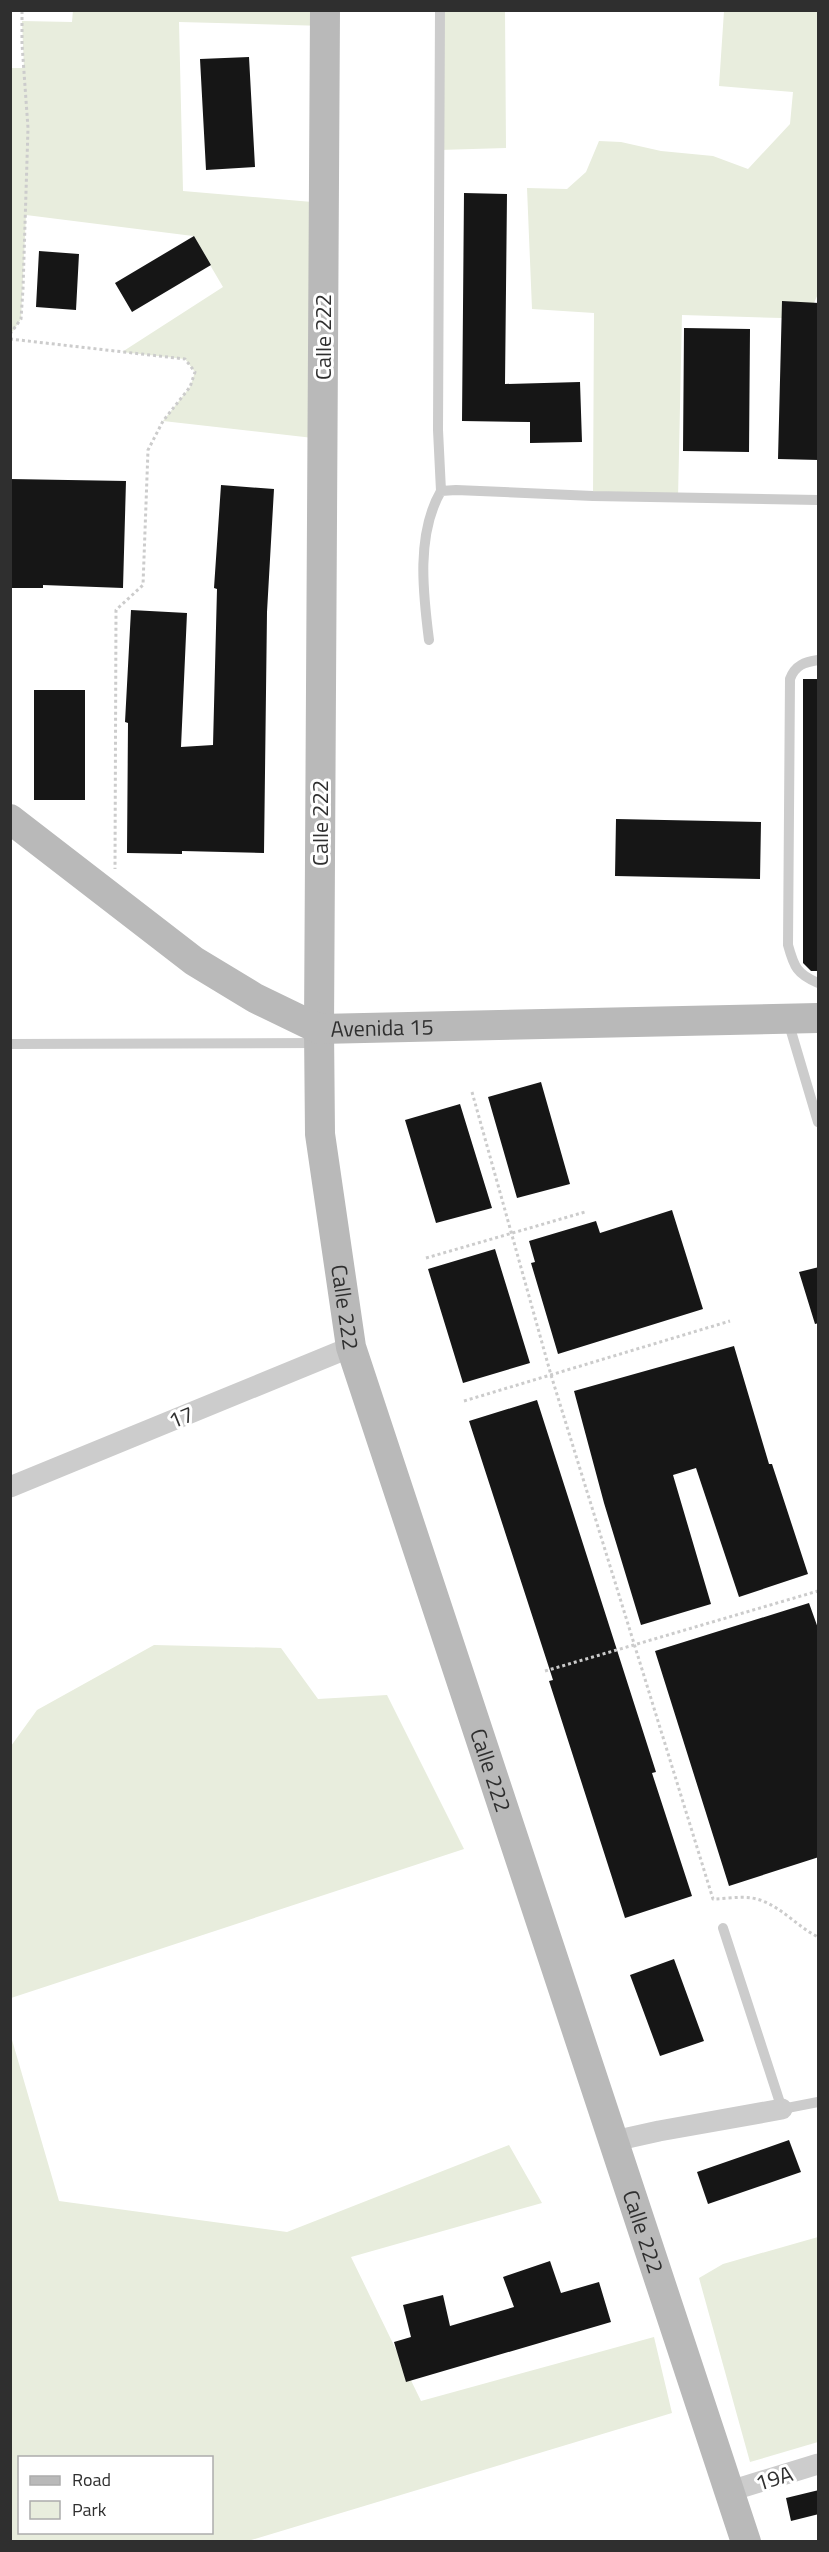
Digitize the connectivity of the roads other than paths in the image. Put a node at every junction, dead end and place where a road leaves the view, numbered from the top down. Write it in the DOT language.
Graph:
graph roads {
  1 [pos="325,10"];
  2 [pos="440,10"];
  3 [pos="441,491"];
  4 [pos="819,500"];
  5 [pos="429,640"];
  6 [pos="819,660"];
  7 [pos="10,819"];
  8 [pos="819,983"];
  9 [pos="819,1018"];
  10 [pos="788,1019"];
  11 [pos="319,1036"];
  12 [pos="10,1044"];
  13 [pos="819,1122"];
  14 [pos="351,1347"];
  15 [pos="10,1487"];
  16 [pos="723,1928"];
  17 [pos="819,2102"];
  18 [pos="782,2109"];
  19 [pos="614,2141"];
  20 [pos="819,2464"];
  21 [pos="730,2491"];
  22 [pos="746,2541"];
  1 -- 11 [label="main road, Calle 222"];
  2 -- 3 [label="lane"];
  3 -- 4 [label="lane"];
  3 -- 5 [label="lane"];
  6 -- 8 [label="lane"];
  7 -- 11 [label="main road, Avenida 15"];
  9 -- 10 [label="main road, Avenida 15"];
  10 -- 11 [label="main road, Avenida 15"];
  10 -- 13 [label="lane"];
  11 -- 12 [label="lane"];
  11 -- 14 [label="main road, Calle 222"];
  14 -- 15 [label="street, 17"];
  14 -- 19 [label="main road, Calle 222"];
  16 -- 18 [label="lane"];
  17 -- 18 [label="lane"];
  18 -- 19 [label="street"];
  19 -- 21 [label="main road, Calle 222"];
  20 -- 21 [label="street, 19A"];
  21 -- 22 [label="main road, Calle 222"];
}
